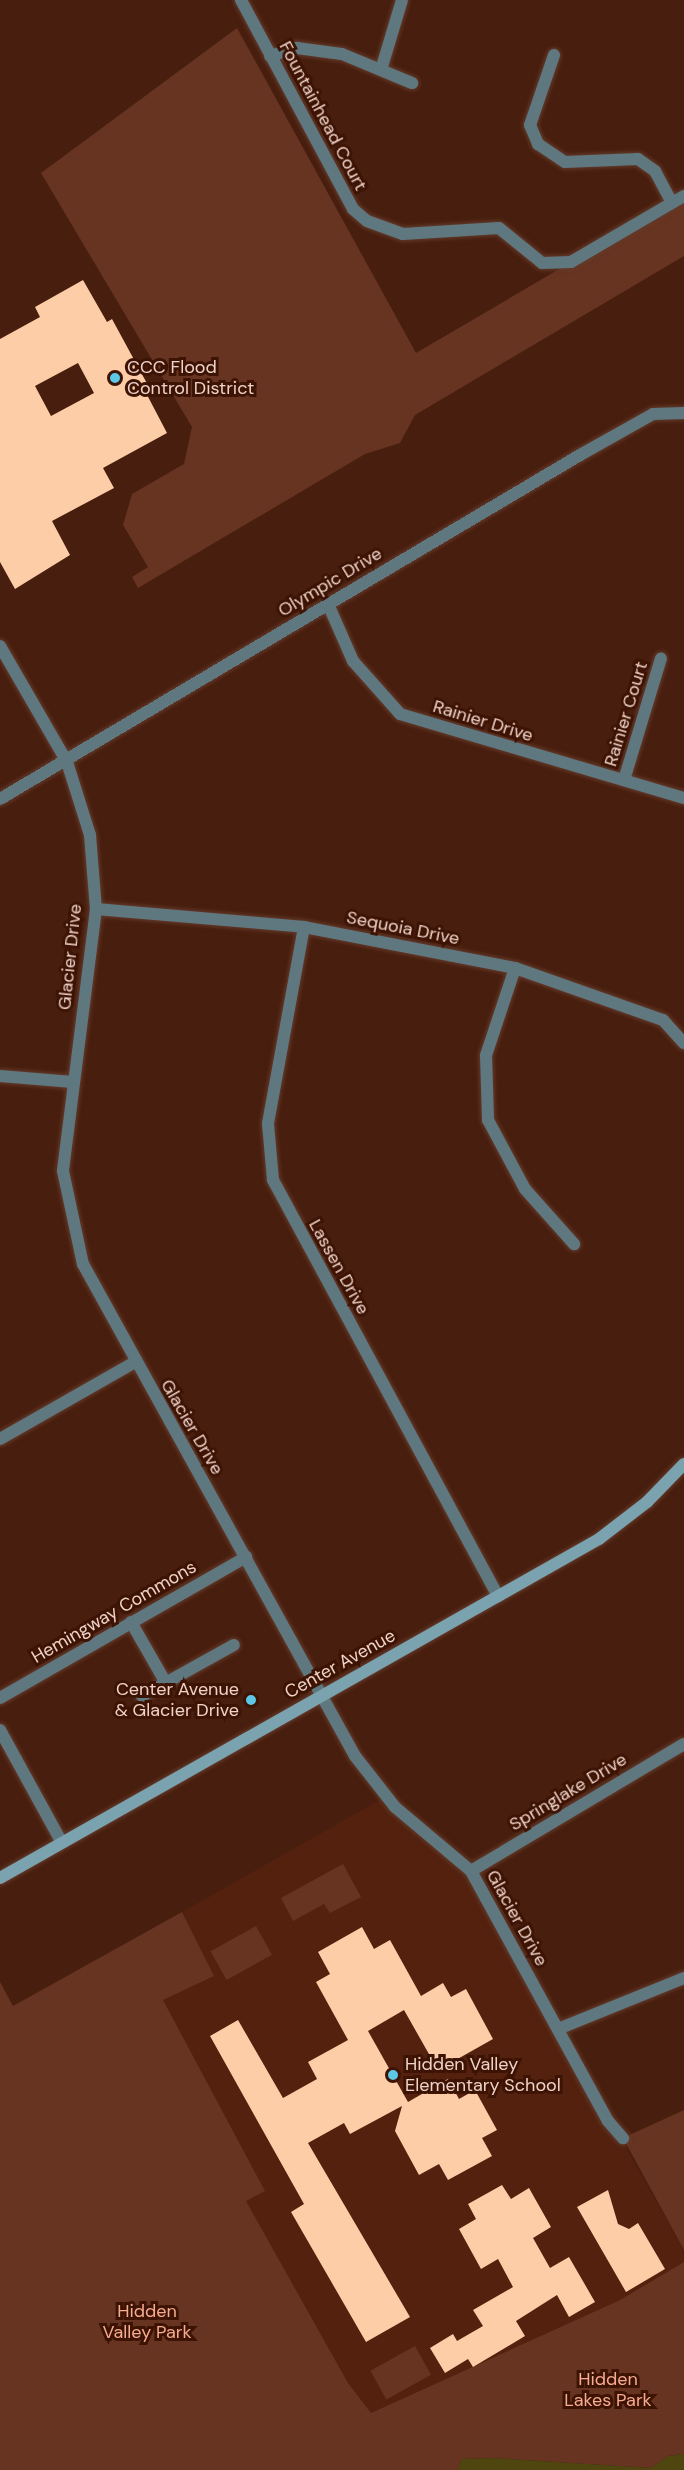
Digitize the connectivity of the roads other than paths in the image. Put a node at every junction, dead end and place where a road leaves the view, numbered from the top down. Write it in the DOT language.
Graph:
graph roads {
  1 [pos="241,0"];
  2 [pos="402,0"];
  3 [pos="554,55"];
  4 [pos="270,56"];
  5 [pos="381,70"];
  6 [pos="412,83"];
  7 [pos="684,196"];
  8 [pos="672,203"];
  9 [pos="684,413"];
  10 [pos="328,604"];
  11 [pos="0,646"];
  12 [pos="662,658"];
  13 [pos="67,762"];
  14 [pos="624,780"];
  15 [pos="684,798"];
  16 [pos="0,799"];
  17 [pos="96,909"];
  18 [pos="304,927"];
  19 [pos="515,968"];
  20 [pos="684,1043"];
  21 [pos="0,1076"];
  22 [pos="73,1082"];
  23 [pos="574,1244"];
  24 [pos="135,1362"];
  25 [pos="0,1439"];
  26 [pos="684,1464"];
  27 [pos="246,1557"];
  28 [pos="498,1596"];
  29 [pos="132,1622"];
  30 [pos="234,1645"];
  31 [pos="166,1683"];
  32 [pos="321,1695"];
  33 [pos="142,1696"];
  34 [pos="0,1698"];
  35 [pos="0,1730"];
  36 [pos="684,1744"];
  37 [pos="61,1841"];
  38 [pos="471,1871"];
  39 [pos="0,1878"];
  40 [pos="684,1978"];
  41 [pos="558,2029"];
  42 [pos="623,2138"];
  1 -- 4 [label="street, Fountainhead Court"];
  2 -- 5 [label="street"];
  3 -- 8 [label="street"];
  4 -- 5 [label="street"];
  4 -- 8 [label="street, Fountainhead Court"];
  5 -- 6 [label="street"];
  7 -- 8 [label="street, Fountainhead Court"];
  9 -- 10 [label="street, Olympic Drive"];
  10 -- 13 [label="street, Olympic Drive"];
  10 -- 14 [label="street, Rainier Drive"];
  11 -- 13 [label="street, Glacier Drive"];
  12 -- 14 [label="street, Rainier Court"];
  13 -- 16 [label="street, Olympic Drive"];
  13 -- 17 [label="street, Glacier Drive"];
  14 -- 15 [label="street, Rainier Drive"];
  17 -- 18 [label="street, Sequoia Drive"];
  17 -- 22 [label="street, Glacier Drive"];
  18 -- 19 [label="street, Sequoia Drive"];
  18 -- 28 [label="street, Lassen Drive"];
  19 -- 20 [label="street, Sequoia Drive"];
  19 -- 23 [label="street"];
  21 -- 22 [label="street"];
  22 -- 24 [label="street, Glacier Drive"];
  24 -- 25 [label="street"];
  24 -- 27 [label="street, Glacier Drive"];
  26 -- 28 [label="street, Center Avenue"];
  27 -- 29 [label="street, Hemingway Commons"];
  27 -- 32 [label="street, Glacier Drive"];
  28 -- 32 [label="street, Center Avenue"];
  29 -- 31 [label="street"];
  29 -- 34 [label="street, Hemingway Commons"];
  30 -- 31 [label="street"];
  31 -- 33 [label="street"];
  32 -- 37 [label="street, Center Avenue"];
  32 -- 38 [label="street, Glacier Drive"];
  35 -- 37 [label="street"];
  36 -- 38 [label="street, Springlake Drive"];
  37 -- 39 [label="street, Center Avenue"];
  38 -- 41 [label="street, Glacier Drive"];
  40 -- 41 [label="street"];
  41 -- 42 [label="street, Glacier Drive"];
}
